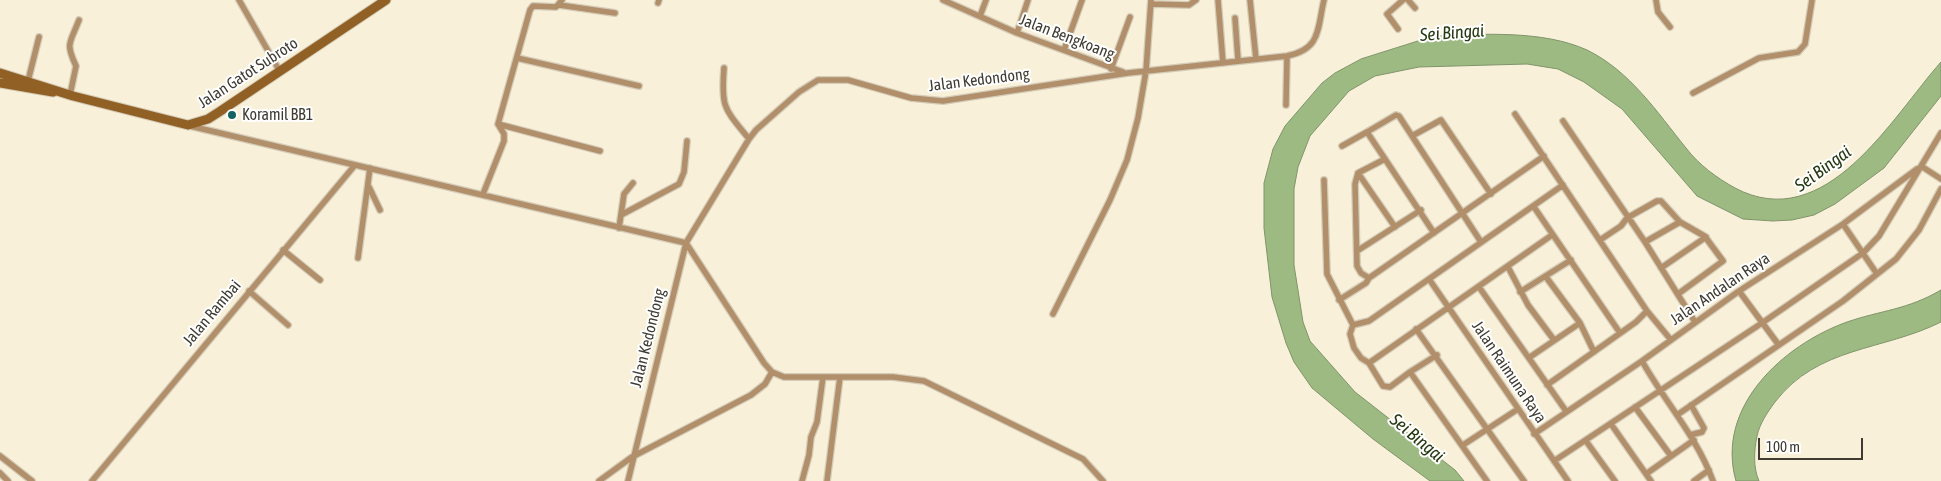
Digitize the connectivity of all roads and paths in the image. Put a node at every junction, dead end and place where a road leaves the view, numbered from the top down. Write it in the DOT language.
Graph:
graph roads {
  1 [pos="239,0"];
  2 [pos="386,0"];
  3 [pos="943,0"];
  4 [pos="986,0"];
  5 [pos="1028,0"];
  6 [pos="1082,0"];
  7 [pos="1196,0"];
  8 [pos="1218,0"];
  9 [pos="1250,0"];
  10 [pos="1324,0"];
  11 [pos="1402,0"];
  12 [pos="1408,0"];
  13 [pos="1656,0"];
  14 [pos="1812,0"];
  15 [pos="560,2"];
  16 [pos="1151,2"];
  17 [pos="1415,8"];
  18 [pos="615,12"];
  19 [pos="980,16"];
  20 [pos="1130,17"];
  21 [pos="1235,18"];
  22 [pos="79,20"];
  23 [pos="1670,27"];
  24 [pos="1398,29"];
  25 [pos="1018,33"];
  26 [pos="39,37"];
  27 [pos="1064,50"];
  28 [pos="1287,56"];
  29 [pos="517,58"];
  30 [pos="1256,59"];
  31 [pos="1238,60"];
  32 [pos="1223,63"];
  33 [pos="724,68"];
  34 [pos="1111,69"];
  35 [pos="279,70"];
  36 [pos="1146,71"];
  37 [pos="0,73"];
  38 [pos="1128,73"];
  39 [pos="28,81"];
  40 [pos="0,82"];
  41 [pos="639,86"];
  42 [pos="1693,93"];
  43 [pos="68,94"];
  44 [pos="1286,105"];
  45 [pos="1515,114"];
  46 [pos="1563,121"];
  47 [pos="498,124"];
  48 [pos="188,125"];
  49 [pos="1367,132"];
  50 [pos="1941,133"];
  51 [pos="1412,136"];
  52 [pos="749,139"];
  53 [pos="687,141"];
  54 [pos="1342,146"];
  55 [pos="600,151"];
  56 [pos="1544,156"];
  57 [pos="1385,159"];
  58 [pos="355,165"];
  59 [pos="1921,166"];
  60 [pos="370,168"];
  61 [pos="1358,173"];
  62 [pos="1941,179"];
  63 [pos="1324,180"];
  64 [pos="633,183"];
  65 [pos="1563,185"];
  66 [pos="369,187"];
  67 [pos="1941,189"];
  68 [pos="483,194"];
  69 [pos="1491,194"];
  70 [pos="1534,207"];
  71 [pos="380,210"];
  72 [pos="1420,210"];
  73 [pos="621,215"];
  74 [pos="1462,215"];
  75 [pos="1627,218"];
  76 [pos="1680,222"];
  77 [pos="1843,224"];
  78 [pos="1395,227"];
  79 [pos="619,228"];
  80 [pos="1434,233"];
  81 [pos="1552,235"];
  82 [pos="1706,238"];
  83 [pos="1600,240"];
  84 [pos="686,242"];
  85 [pos="1481,242"];
  86 [pos="1645,242"];
  87 [pos="284,250"];
  88 [pos="1357,251"];
  89 [pos="1863,253"];
  90 [pos="358,258"];
  91 [pos="1571,260"];
  92 [pos="1508,267"];
  93 [pos="1661,268"];
  94 [pos="1877,274"];
  95 [pos="1546,277"];
  96 [pos="1369,278"];
  97 [pos="1428,279"];
  98 [pos="320,280"];
  99 [pos="1479,287"];
  100 [pos="249,291"];
  101 [pos="1740,291"];
  102 [pos="1520,292"];
  103 [pos="1678,294"];
  104 [pos="1339,300"];
  105 [pos="1448,306"];
  106 [pos="1647,311"];
  107 [pos="1053,314"];
  108 [pos="1695,322"];
  109 [pos="1580,323"];
  110 [pos="1762,323"];
  111 [pos="288,325"];
  112 [pos="1353,325"];
  113 [pos="1416,329"];
  114 [pos="1620,333"];
  115 [pos="1554,340"];
  116 [pos="1671,340"];
  117 [pos="1778,344"];
  118 [pos="1594,352"];
  119 [pos="1437,355"];
  120 [pos="1530,357"];
  121 [pos="1642,361"];
  122 [pos="1369,362"];
  123 [pos="772,372"];
  124 [pos="1410,372"];
  125 [pos="823,377"];
  126 [pos="840,377"];
  127 [pos="1547,385"];
  128 [pos="1658,390"];
  129 [pos="1691,405"];
  130 [pos="1635,407"];
  131 [pos="1518,409"];
  132 [pos="1566,411"];
  133 [pos="1677,415"];
  134 [pos="1611,424"];
  135 [pos="1488,428"];
  136 [pos="1534,434"];
  137 [pos="1692,437"];
  138 [pos="1586,441"];
  139 [pos="1463,445"];
  140 [pos="0,456"];
  141 [pos="1671,456"];
  142 [pos="632,457"];
  143 [pos="1554,461"];
  144 [pos="1709,470"];
  145 [pos="0,473"];
  146 [pos="1646,474"];
  147 [pos="8,481"];
  148 [pos="32,481"];
  149 [pos="92,481"];
  150 [pos="598,481"];
  151 [pos="628,481"];
  152 [pos="802,481"];
  153 [pos="827,481"];
  154 [pos="1103,481"];
  155 [pos="1487,481"];
  156 [pos="1524,481"];
  157 [pos="1568,481"];
  158 [pos="1615,481"];
  159 [pos="1651,481"];
  160 [pos="1694,481"];
  161 [pos="1713,481"];
  1 -- 35 [label="street"];
  2 -- 35 [label="main road, Jalan Gatot Subroto"];
  3 -- 19 [label="street, Jalan Bengkoang"];
  4 -- 19 [label="street"];
  5 -- 25 [label="street"];
  6 -- 27 [label="street"];
  7 -- 16 [label="street"];
  8 -- 32 [label="street"];
  9 -- 30 [label="street"];
  10 -- 28 [label="street, Jalan Kedondong"];
  11 -- 24 [label="street"];
  12 -- 17 [label="street"];
  13 -- 23 [label="street"];
  14 -- 42 [label="street"];
  15 -- 18 [label="street"];
  15 -- 29 [label="street"];
  16 -- 36 [label="street"];
  19 -- 25 [label="street, Jalan Bengkoang"];
  20 -- 34 [label="street"];
  21 -- 31 [label="street"];
  22 -- 43 [label="street"];
  25 -- 27 [label="street, Jalan Bengkoang"];
  26 -- 39 [label="street"];
  27 -- 34 [label="street, Jalan Bengkoang"];
  28 -- 30 [label="street, Jalan Kedondong"];
  28 -- 44 [label="street"];
  29 -- 41 [label="street"];
  29 -- 47 [label="street"];
  30 -- 31 [label="street, Jalan Kedondong"];
  31 -- 32 [label="street, Jalan Kedondong"];
  32 -- 36 [label="street, Jalan Kedondong"];
  33 -- 52 [label="street"];
  34 -- 38 [label="street, Jalan Bengkoang"];
  35 -- 48 [label="main road, Jalan Gatot Subroto"];
  36 -- 38 [label="street, Jalan Kedondong"];
  36 -- 107 [label="street"];
  37 -- 39 [label="main road, Jalan Gatot Subroto"];
  38 -- 52 [label="street, Jalan Kedondong"];
  39 -- 43 [label="main road, Jalan Gatot Subroto"];
  40 -- 43 [label="main road"];
  43 -- 48 [label="main road, Jalan Gatot Subroto"];
  45 -- 56 [label="street"];
  46 -- 75 [label="street"];
  47 -- 55 [label="street"];
  47 -- 68 [label="street"];
  48 -- 58 [label="street"];
  49 -- 51 [label="street"];
  49 -- 54 [label="street"];
  49 -- 57 [label="street"];
  50 -- 59 [label="street"];
  51 -- 69 [label="street"];
  51 -- 74 [label="street"];
  52 -- 84 [label="street, Jalan Kedondong"];
  53 -- 73 [label="street"];
  56 -- 65 [label="street"];
  56 -- 69 [label="street"];
  57 -- 61 [label="street"];
  57 -- 72 [label="street"];
  58 -- 60 [label="street"];
  58 -- 87 [label="street, Jalan Rambai"];
  59 -- 62 [label="street"];
  59 -- 77 [label="street, Jalan Andalan Raya"];
  59 -- 89 [label="street"];
  60 -- 66 [label="street"];
  60 -- 68 [label="street"];
  61 -- 78 [label="street"];
  61 -- 88 [label="street"];
  63 -- 104 [label="street"];
  64 -- 73 [label="street"];
  65 -- 70 [label="street"];
  65 -- 83 [label="street"];
  66 -- 71 [label="street"];
  66 -- 90 [label="street"];
  67 -- 94 [label="street"];
  68 -- 79 [label="street"];
  69 -- 74 [label="street"];
  70 -- 81 [label="street"];
  70 -- 85 [label="street"];
  72 -- 78 [label="street"];
  72 -- 80 [label="street"];
  73 -- 79 [label="street"];
  74 -- 80 [label="street"];
  74 -- 85 [label="street"];
  75 -- 76 [label="street"];
  75 -- 83 [label="street"];
  75 -- 86 [label="street"];
  76 -- 82 [label="street"];
  76 -- 86 [label="street"];
  77 -- 89 [label="street"];
  77 -- 101 [label="street, Jalan Andalan Raya"];
  78 -- 88 [label="street"];
  79 -- 84 [label="street"];
  80 -- 96 [label="street"];
  81 -- 91 [label="street"];
  81 -- 92 [label="street"];
  82 -- 93 [label="street"];
  82 -- 103 [label="street"];
  83 -- 106 [label="street"];
  84 -- 123 [label="street"];
  84 -- 142 [label="street, Jalan Kedondong"];
  85 -- 97 [label="street"];
  86 -- 93 [label="street"];
  87 -- 98 [label="street"];
  87 -- 100 [label="street, Jalan Rambai"];
  88 -- 96 [label="street"];
  89 -- 94 [label="street"];
  89 -- 110 [label="street"];
  91 -- 95 [label="street"];
  91 -- 114 [label="street"];
  92 -- 99 [label="street"];
  92 -- 102 [label="street"];
  93 -- 103 [label="street"];
  94 -- 117 [label="street"];
  95 -- 102 [label="street"];
  95 -- 109 [label="street"];
  96 -- 104 [label="street"];
  97 -- 105 [label="street, Jalan Raimuna Raya"];
  97 -- 112 [label="street"];
  99 -- 105 [label="street"];
  99 -- 120 [label="street"];
  100 -- 111 [label="street"];
  100 -- 149 [label="street, Jalan Rambai"];
  101 -- 108 [label="street, Jalan Andalan Raya"];
  101 -- 110 [label="street"];
  102 -- 115 [label="street"];
  103 -- 108 [label="street"];
  104 -- 112 [label="street"];
  105 -- 113 [label="street"];
  105 -- 131 [label="street, Jalan Raimuna Raya"];
  106 -- 114 [label="street"];
  106 -- 116 [label="street"];
  108 -- 116 [label="street, Jalan Andalan Raya"];
  109 -- 115 [label="street"];
  109 -- 118 [label="street"];
  110 -- 117 [label="street"];
  110 -- 128 [label="street"];
  112 -- 122 [label="street"];
  113 -- 119 [label="street"];
  113 -- 122 [label="street"];
  114 -- 118 [label="street"];
  115 -- 120 [label="street"];
  116 -- 121 [label="street, Jalan Andalan Raya"];
  117 -- 129 [label="street"];
  118 -- 127 [label="street"];
  119 -- 124 [label="street"];
  119 -- 135 [label="street"];
  120 -- 127 [label="street"];
  121 -- 128 [label="street"];
  121 -- 132 [label="street, Jalan Andalan Raya"];
  122 -- 124 [label="street"];
  123 -- 125 [label="street"];
  123 -- 142 [label="street"];
  124 -- 139 [label="street"];
  125 -- 126 [label="street"];
  125 -- 152 [label="street"];
  126 -- 153 [label="street"];
  126 -- 154 [label="street"];
  127 -- 132 [label="street"];
  128 -- 130 [label="street"];
  128 -- 133 [label="street"];
  129 -- 133 [label="street"];
  129 -- 137 [label="street"];
  130 -- 134 [label="street"];
  130 -- 141 [label="street"];
  131 -- 135 [label="street"];
  131 -- 136 [label="street, Jalan Raimuna Raya"];
  132 -- 136 [label="street, Jalan Andalan Raya"];
  133 -- 137 [label="street"];
  134 -- 138 [label="street"];
  134 -- 146 [label="street"];
  135 -- 139 [label="street"];
  135 -- 156 [label="street"];
  136 -- 143 [label="street, Jalan Raimuna Raya"];
  137 -- 141 [label="street"];
  137 -- 144 [label="street"];
  138 -- 143 [label="street"];
  138 -- 158 [label="street"];
  139 -- 155 [label="street"];
  140 -- 148 [label="street"];
  141 -- 146 [label="street"];
  142 -- 150 [label="street"];
  142 -- 151 [label="street, Jalan Kedondong"];
  143 -- 157 [label="street, Jalan Raimuna Raya"];
  144 -- 160 [label="street"];
  144 -- 161 [label="street"];
  145 -- 147 [label="street"];
  146 -- 159 [label="street"];
}
